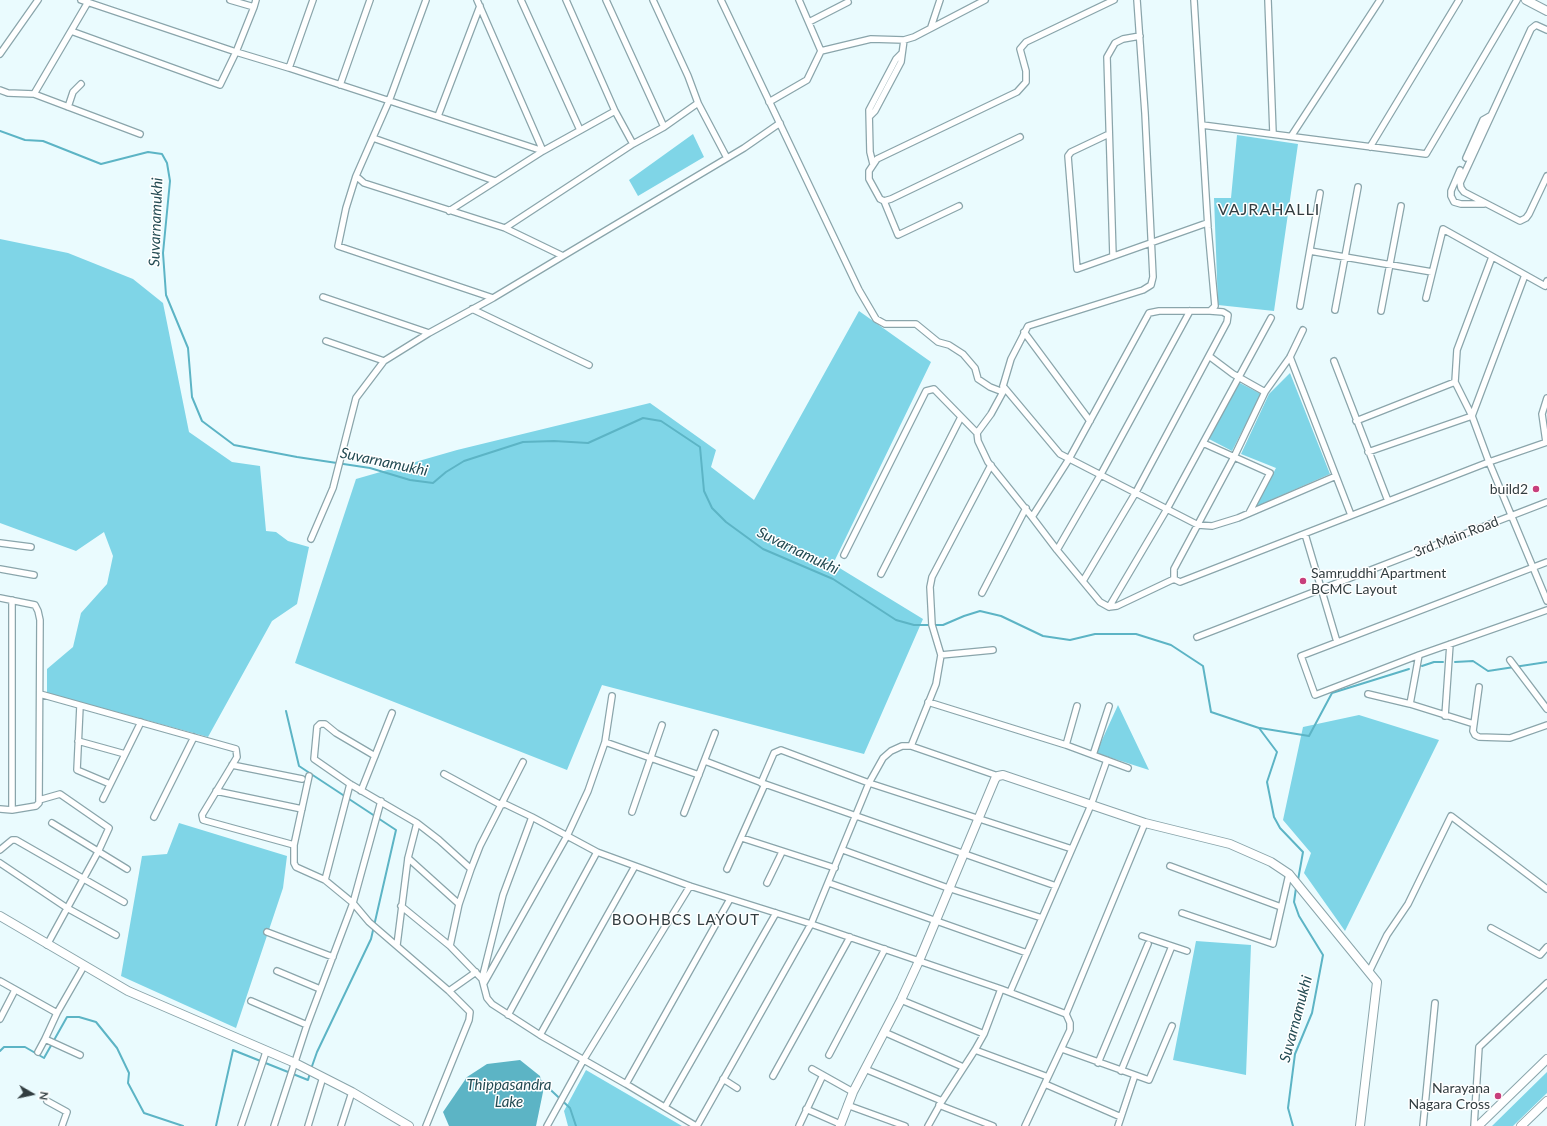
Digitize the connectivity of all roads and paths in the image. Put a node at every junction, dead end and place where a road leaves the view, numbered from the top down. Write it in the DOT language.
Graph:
graph roads {
  1 [pos="38,0"];
  2 [pos="82,0"];
  3 [pos="230,0"];
  4 [pos="256,0"];
  5 [pos="313,0"];
  6 [pos="370,0"];
  7 [pos="426,0"];
  8 [pos="477,0"];
  9 [pos="521,0"];
  10 [pos="566,0"];
  11 [pos="606,0"];
  12 [pos="653,0"];
  13 [pos="721,0"];
  14 [pos="799,0"];
  15 [pos="940,0"];
  16 [pos="985,0"];
  17 [pos="1114,0"];
  18 [pos="1137,0"];
  19 [pos="1194,0"];
  20 [pos="1268,0"];
  21 [pos="1380,0"];
  22 [pos="1458,0"];
  23 [pos="1517,0"];
  24 [pos="1526,0"];
  25 [pos="88,2"];
  26 [pos="848,2"];
  27 [pos="480,6"];
  28 [pos="254,7"];
  29 [pos="1547,11"];
  30 [pos="809,22"];
  31 [pos="931,27"];
  32 [pos="1547,30"];
  33 [pos="71,31"];
  34 [pos="1140,36"];
  35 [pos="904,40"];
  36 [pos="821,51"];
  37 [pos="236,52"];
  38 [pos="0,54"];
  39 [pos="289,68"];
  40 [pos="81,84"];
  41 [pos="340,85"];
  42 [pos="0,90"];
  43 [pos="34,94"];
  44 [pos="389,100"];
  45 [pos="769,102"];
  46 [pos="698,103"];
  47 [pos="68,107"];
  48 [pos="615,111"];
  49 [pos="438,116"];
  50 [pos="1491,116"];
  51 [pos="780,123"];
  52 [pos="1202,125"];
  53 [pos="664,127"];
  54 [pos="580,130"];
  55 [pos="1273,133"];
  56 [pos="140,134"];
  57 [pos="1109,134"];
  58 [pos="1292,135"];
  59 [pos="1020,137"];
  60 [pos="373,138"];
  61 [pos="632,144"];
  62 [pos="1370,147"];
  63 [pos="544,150"];
  64 [pos="726,158"];
  65 [pos="1466,158"];
  66 [pos="873,164"];
  67 [pos="1460,170"];
  68 [pos="356,176"];
  69 [pos="1547,176"];
  70 [pos="495,181"];
  71 [pos="1358,187"];
  72 [pos="1320,193"];
  73 [pos="884,201"];
  74 [pos="1486,204"];
  75 [pos="959,206"];
  76 [pos="1401,206"];
  77 [pos="449,211"];
  78 [pos="1207,223"];
  79 [pos="505,228"];
  80 [pos="1152,243"];
  81 [pos="1310,251"];
  82 [pos="563,256"];
  83 [pos="1113,256"];
  84 [pos="1345,257"];
  85 [pos="1492,257"];
  86 [pos="1390,264"];
  87 [pos="1432,272"];
  88 [pos="1525,275"];
  89 [pos="1546,284"];
  90 [pos="323,298"];
  91 [pos="493,298"];
  92 [pos="1426,298"];
  93 [pos="1300,306"];
  94 [pos="472,309"];
  95 [pos="1335,310"];
  96 [pos="1190,311"];
  97 [pos="1210,311"];
  98 [pos="1382,311"];
  99 [pos="1271,318"];
  100 [pos="1303,330"];
  101 [pos="1024,332"];
  102 [pos="429,333"];
  103 [pos="326,341"];
  104 [pos="1209,356"];
  105 [pos="1290,357"];
  106 [pos="384,361"];
  107 [pos="1334,361"];
  108 [pos="588,365"];
  109 [pos="1239,378"];
  110 [pos="1455,382"];
  111 [pos="1003,389"];
  112 [pos="1265,392"];
  113 [pos="1547,398"];
  114 [pos="1472,416"];
  115 [pos="961,417"];
  116 [pos="1090,421"];
  117 [pos="1356,421"];
  118 [pos="977,433"];
  119 [pos="1547,442"];
  120 [pos="1203,443"];
  121 [pos="1368,452"];
  122 [pos="1234,456"];
  123 [pos="1069,459"];
  124 [pos="1489,462"];
  125 [pos="991,465"];
  126 [pos="1101,474"];
  127 [pos="1336,476"];
  128 [pos="1136,492"];
  129 [pos="1388,501"];
  130 [pos="1547,502"];
  131 [pos="1026,508"];
  132 [pos="1167,509"];
  133 [pos="1249,513"];
  134 [pos="1351,515"];
  135 [pos="1513,516"];
  136 [pos="1032,517"];
  137 [pos="1198,525"];
  138 [pos="1305,534"];
  139 [pos="311,539"];
  140 [pos="0,542"];
  141 [pos="31,547"];
  142 [pos="1057,550"];
  143 [pos="844,555"];
  144 [pos="1547,562"];
  145 [pos="1534,568"];
  146 [pos="0,570"];
  147 [pos="881,574"];
  148 [pos="34,575"];
  149 [pos="1174,579"];
  150 [pos="1083,581"];
  151 [pos="1320,588"];
  152 [pos="982,594"];
  153 [pos="0,598"];
  154 [pos="12,600"];
  155 [pos="1547,601"];
  156 [pos="1109,607"];
  157 [pos="1547,610"];
  158 [pos="1197,637"];
  159 [pos="1337,642"];
  160 [pos="1450,644"];
  161 [pos="993,650"];
  162 [pos="941,655"];
  163 [pos="1419,655"];
  164 [pos="1510,660"];
  165 [pos="1479,686"];
  166 [pos="40,694"];
  167 [pos="1368,694"];
  168 [pos="612,696"];
  169 [pos="928,702"];
  170 [pos="1410,704"];
  171 [pos="80,706"];
  172 [pos="1077,706"];
  173 [pos="1109,706"];
  174 [pos="1547,709"];
  175 [pos="392,713"];
  176 [pos="1445,716"];
  177 [pos="141,722"];
  178 [pos="1474,724"];
  179 [pos="662,725"];
  180 [pos="1547,725"];
  181 [pos="715,733"];
  182 [pos="194,737"];
  183 [pos="78,741"];
  184 [pos="605,742"];
  185 [pos="1066,745"];
  186 [pos="912,746"];
  187 [pos="125,754"];
  188 [pos="1093,755"];
  189 [pos="375,756"];
  190 [pos="651,758"];
  191 [pos="1107,760"];
  192 [pos="705,761"];
  193 [pos="523,762"];
  194 [pos="232,765"];
  195 [pos="1128,768"];
  196 [pos="444,774"];
  197 [pos="699,775"];
  198 [pos="309,776"];
  199 [pos="998,776"];
  200 [pos="302,779"];
  201 [pos="869,783"];
  202 [pos="110,784"];
  203 [pos="350,784"];
  204 [pos="763,784"];
  205 [pos="216,791"];
  206 [pos="362,791"];
  207 [pos="103,799"];
  208 [pos="40,800"];
  209 [pos="381,801"];
  210 [pos="501,805"];
  211 [pos="1091,805"];
  212 [pos="0,809"];
  213 [pos="302,809"];
  214 [pos="12,810"];
  215 [pos="632,812"];
  216 [pos="684,813"];
  217 [pos="856,816"];
  218 [pos="154,817"];
  219 [pos="532,817"];
  220 [pos="979,819"];
  221 [pos="52,823"];
  222 [pos="417,823"];
  223 [pos="1145,823"];
  224 [pos="567,836"];
  225 [pos="742,838"];
  226 [pos="294,846"];
  227 [pos="1072,849"];
  228 [pos="0,850"];
  229 [pos="843,850"];
  230 [pos="98,852"];
  231 [pos="597,852"];
  232 [pos="782,852"];
  233 [pos="964,854"];
  234 [pos="408,858"];
  235 [pos="0,863"];
  236 [pos="635,866"];
  237 [pos="1170,866"];
  238 [pos="835,868"];
  239 [pos="128,869"];
  240 [pos="727,869"];
  241 [pos="471,870"];
  242 [pos="1289,874"];
  243 [pos="83,879"];
  244 [pos="325,880"];
  245 [pos="767,883"];
  246 [pos="829,883"];
  247 [pos="690,886"];
  248 [pos="1056,886"];
  249 [pos="948,888"];
  250 [pos="1547,889"];
  251 [pos="730,899"];
  252 [pos="124,902"];
  253 [pos="353,903"];
  254 [pos="459,904"];
  255 [pos="401,906"];
  256 [pos="1281,907"];
  257 [pos="67,908"];
  258 [pos="776,913"];
  259 [pos="1182,913"];
  260 [pos="0,916"];
  261 [pos="1042,918"];
  262 [pos="936,919"];
  263 [pos="811,924"];
  264 [pos="1491,928"];
  265 [pos="268,932"];
  266 [pos="116,935"];
  267 [pos="1142,936"];
  268 [pos="850,937"];
  269 [pos="1148,944"];
  270 [pos="47,945"];
  271 [pos="397,945"];
  272 [pos="450,946"];
  273 [pos="1172,946"];
  274 [pos="1547,947"];
  275 [pos="885,949"];
  276 [pos="1187,951"];
  277 [pos="1027,953"];
  278 [pos="333,957"];
  279 [pos="919,961"];
  280 [pos="84,966"];
  281 [pos="276,971"];
  282 [pos="476,972"];
  283 [pos="1369,972"];
  284 [pos="0,981"];
  285 [pos="483,981"];
  286 [pos="1547,983"];
  287 [pos="320,989"];
  288 [pos="1001,989"];
  289 [pos="15,990"];
  290 [pos="449,991"];
  291 [pos="1010,992"];
  292 [pos="901,1000"];
  293 [pos="251,1001"];
  294 [pos="1435,1003"];
  295 [pos="57,1013"];
  296 [pos="1066,1014"];
  297 [pos="508,1015"];
  298 [pos="0,1019"];
  299 [pos="308,1025"];
  300 [pos="1172,1026"];
  301 [pos="884,1032"];
  302 [pos="984,1034"];
  303 [pos="540,1035"];
  304 [pos="46,1040"];
  305 [pos="1062,1049"];
  306 [pos="975,1050"];
  307 [pos="38,1052"];
  308 [pos="266,1052"];
  309 [pos="80,1055"];
  310 [pos="829,1055"];
  311 [pos="584,1059"];
  312 [pos="1547,1060"];
  313 [pos="295,1063"];
  314 [pos="1098,1063"];
  315 [pos="963,1067"];
  316 [pos="812,1069"];
  317 [pos="865,1069"];
  318 [pos="1121,1071"];
  319 [pos="321,1075"];
  320 [pos="823,1075"];
  321 [pos="1135,1075"];
  322 [pos="773,1076"];
  323 [pos="1048,1077"];
  324 [pos="723,1079"];
  325 [pos="626,1084"];
  326 [pos="1045,1084"];
  327 [pos="737,1088"];
  328 [pos="352,1092"];
  329 [pos="853,1092"];
  330 [pos="47,1101"];
  331 [pos="1547,1101"];
  332 [pos="941,1103"];
  333 [pos="847,1105"];
  334 [pos="665,1107"];
  335 [pos="806,1109"];
  336 [pos="1121,1117"];
  337 [pos="840,1125"];
  338 [pos="62,1126"];
  339 [pos="241,1126"];
  340 [pos="274,1126"];
  341 [pos="308,1126"];
  342 [pos="341,1126"];
  343 [pos="409,1126"];
  344 [pos="426,1126"];
  345 [pos="547,1126"];
  346 [pos="697,1126"];
  347 [pos="800,1126"];
  348 [pos="905,1126"];
  349 [pos="928,1126"];
  350 [pos="993,1126"];
  351 [pos="1025,1126"];
  352 [pos="1118,1126"];
  353 [pos="1360,1126"];
  354 [pos="1423,1126"];
  355 [pos="1474,1126"];
  356 [pos="1478,1126"];
  357 [pos="1521,1126"];
  1 -- 38 [label="street"];
  2 -- 25 [label="street"];
  3 -- 28 [label="street"];
  4 -- 28 [label="street"];
  5 -- 39 [label="street"];
  6 -- 41 [label="street"];
  7 -- 44 [label="street"];
  8 -- 27 [label="street"];
  9 -- 54 [label="street"];
  10 -- 48 [label="street"];
  11 -- 53 [label="street"];
  12 -- 46 [label="street"];
  13 -- 45 [label="street"];
  14 -- 30 [label="street"];
  15 -- 31 [label="street"];
  16 -- 31 [label="street"];
  17 -- 66 [label="street"];
  18 -- 34 [label="street"];
  19 -- 52 [label="street"];
  20 -- 55 [label="street"];
  21 -- 58 [label="street"];
  22 -- 62 [label="street"];
  23 -- 62 [label="street"];
  24 -- 29 [label="street"];
  25 -- 33 [label="street"];
  25 -- 37 [label="street"];
  26 -- 30 [label="street"];
  27 -- 49 [label="street"];
  27 -- 63 [label="street"];
  28 -- 37 [label="street"];
  30 -- 36 [label="street"];
  31 -- 35 [label="street"];
  32 -- 50 [label="street"];
  33 -- 37 [label="street"];
  33 -- 43 [label="street"];
  34 -- 57 [label="street"];
  34 -- 80 [label="street"];
  35 -- 36 [label="street"];
  35 -- 66 [label="street"];
  36 -- 45 [label="street"];
  37 -- 39 [label="street"];
  39 -- 41 [label="street"];
  40 -- 47 [label="street"];
  41 -- 44 [label="street"];
  42 -- 43 [label="street"];
  43 -- 47 [label="street"];
  44 -- 49 [label="street"];
  44 -- 60 [label="street"];
  45 -- 51 [label="street"];
  46 -- 53 [label="street"];
  46 -- 64 [label="street"];
  47 -- 56 [label="street"];
  48 -- 54 [label="street"];
  48 -- 61 [label="street"];
  49 -- 63 [label="street"];
  50 -- 65 [label="street"];
  50 -- 74 [label="street"];
  51 -- 64 [label="street"];
  51 -- 111 [label="street"];
  52 -- 55 [label="street"];
  52 -- 78 [label="street"];
  53 -- 61 [label="street"];
  54 -- 63 [label="street"];
  55 -- 58 [label="street"];
  57 -- 83 [label="street"];
  57 -- 83 [label="street"];
  58 -- 62 [label="street"];
  59 -- 73 [label="street"];
  60 -- 68 [label="street"];
  60 -- 70 [label="street"];
  61 -- 79 [label="street"];
  63 -- 70 [label="street"];
  64 -- 82 [label="street"];
  66 -- 73 [label="street"];
  67 -- 74 [label="street"];
  68 -- 77 [label="street"];
  68 -- 91 [label="street"];
  69 -- 74 [label="street"];
  70 -- 77 [label="street"];
  71 -- 84 [label="street"];
  72 -- 81 [label="street"];
  73 -- 75 [label="street"];
  76 -- 86 [label="street"];
  77 -- 79 [label="street"];
  78 -- 80 [label="street"];
  78 -- 97 [label="street"];
  79 -- 82 [label="street"];
  80 -- 83 [label="street"];
  80 -- 101 [label="street"];
  81 -- 84 [label="street"];
  81 -- 93 [label="street"];
  82 -- 91 [label="street"];
  84 -- 86 [label="street"];
  84 -- 95 [label="street"];
  85 -- 87 [label="street"];
  85 -- 88 [label="street"];
  85 -- 110 [label="street"];
  86 -- 87 [label="street"];
  86 -- 98 [label="street"];
  87 -- 92 [label="street"];
  88 -- 89 [label="street"];
  88 -- 114 [label="street"];
  90 -- 102 [label="street"];
  91 -- 94 [label="street"];
  94 -- 102 [label="street"];
  94 -- 108 [label="street"];
  96 -- 97 [label="street"];
  96 -- 116 [label="street"];
  96 -- 126 [label="street"];
  97 -- 104 [label="street"];
  99 -- 109 [label="street"];
  100 -- 105 [label="street"];
  101 -- 111 [label="street"];
  101 -- 116 [label="street"];
  102 -- 106 [label="street"];
  103 -- 106 [label="street"];
  104 -- 109 [label="street"];
  104 -- 128 [label="street"];
  105 -- 112 [label="street"];
  105 -- 127 [label="street"];
  106 -- 139 [label="street"];
  107 -- 117 [label="street"];
  109 -- 112 [label="street"];
  109 -- 120 [label="street"];
  110 -- 114 [label="street"];
  110 -- 117 [label="street"];
  111 -- 118 [label="street"];
  111 -- 123 [label="street"];
  112 -- 122 [label="street"];
  113 -- 119 [label="street"];
  114 -- 121 [label="street"];
  114 -- 124 [label="street"];
  115 -- 118 [label="street"];
  115 -- 143 [label="street"];
  115 -- 147 [label="street"];
  116 -- 123 [label="street"];
  117 -- 121 [label="street"];
  118 -- 125 [label="street"];
  119 -- 124 [label="street"];
  120 -- 122 [label="street"];
  120 -- 132 [label="street"];
  121 -- 129 [label="street"];
  122 -- 133 [label="street"];
  122 -- 137 [label="street"];
  123 -- 126 [label="street"];
  123 -- 136 [label="street"];
  124 -- 129 [label="street"];
  124 -- 135 [label="street"];
  125 -- 131 [label="street"];
  125 -- 162 [label="street"];
  126 -- 128 [label="street"];
  126 -- 142 [label="street"];
  127 -- 133 [label="street"];
  127 -- 134 [label="street"];
  128 -- 132 [label="street"];
  128 -- 150 [label="street"];
  129 -- 134 [label="street"];
  130 -- 135 [label="street, 3rd Main Road"];
  131 -- 136 [label="street"];
  131 -- 152 [label="street"];
  132 -- 137 [label="street"];
  132 -- 156 [label="street"];
  133 -- 137 [label="street"];
  134 -- 138 [label="street"];
  135 -- 145 [label="street"];
  135 -- 151 [label="street, 3rd Main Road"];
  136 -- 142 [label="street"];
  137 -- 149 [label="street"];
  138 -- 149 [label="street"];
  138 -- 151 [label="street"];
  140 -- 141 [label="street"];
  142 -- 150 [label="street"];
  144 -- 145 [label="street"];
  145 -- 155 [label="street"];
  145 -- 159 [label="street"];
  146 -- 148 [label="street"];
  149 -- 156 [label="street"];
  150 -- 156 [label="street"];
  151 -- 158 [label="street, 3rd Main Road"];
  151 -- 159 [label="street"];
  153 -- 154 [label="street"];
  154 -- 166 [label="street"];
  154 -- 214 [label="street"];
  157 -- 160 [label="street"];
  159 -- 163 [label="street"];
  160 -- 163 [label="street"];
  160 -- 176 [label="street"];
  161 -- 162 [label="street"];
  162 -- 169 [label="street"];
  163 -- 170 [label="street"];
  164 -- 174 [label="street"];
  165 -- 178 [label="street"];
  166 -- 171 [label="street"];
  166 -- 208 [label="street"];
  167 -- 170 [label="street"];
  168 -- 184 [label="street"];
  169 -- 185 [label="street"];
  169 -- 186 [label="street"];
  170 -- 176 [label="street"];
  171 -- 177 [label="street"];
  171 -- 183 [label="street"];
  172 -- 185 [label="street"];
  173 -- 188 [label="street"];
  175 -- 189 [label="street"];
  176 -- 178 [label="street"];
  177 -- 182 [label="street"];
  177 -- 187 [label="street"];
  178 -- 180 [label="street"];
  179 -- 190 [label="street"];
  181 -- 192 [label="street"];
  182 -- 194 [label="street"];
  182 -- 218 [label="street"];
  183 -- 187 [label="street"];
  183 -- 202 [label="street"];
  184 -- 190 [label="street"];
  184 -- 224 [label="street"];
  185 -- 188 [label="street"];
  186 -- 199 [label="street"];
  186 -- 201 [label="street"];
  187 -- 202 [label="street"];
  188 -- 191 [label="street"];
  189 -- 203 [label="street"];
  189 -- 206 [label="street"];
  190 -- 197 [label="street"];
  190 -- 215 [label="street"];
  191 -- 195 [label="street"];
  191 -- 211 [label="street"];
  192 -- 197 [label="street"];
  192 -- 204 [label="street"];
  193 -- 210 [label="street"];
  194 -- 200 [label="street"];
  194 -- 205 [label="street"];
  196 -- 210 [label="street"];
  197 -- 216 [label="street"];
  198 -- 213 [label="street"];
  199 -- 211 [label="street"];
  199 -- 220 [label="street"];
  201 -- 204 [label="street"];
  201 -- 217 [label="street"];
  201 -- 220 [label="street"];
  202 -- 207 [label="street"];
  203 -- 206 [label="street"];
  203 -- 244 [label="street"];
  204 -- 217 [label="street"];
  204 -- 225 [label="street"];
  205 -- 213 [label="street"];
  205 -- 226 [label="street"];
  206 -- 209 [label="street"];
  208 -- 214 [label="street"];
  208 -- 230 [label="street"];
  209 -- 222 [label="street"];
  209 -- 253 [label="street"];
  210 -- 219 [label="street"];
  210 -- 241 [label="street"];
  211 -- 223 [label="street"];
  211 -- 227 [label="street"];
  212 -- 214 [label="street"];
  213 -- 226 [label="street"];
  217 -- 229 [label="street"];
  217 -- 233 [label="street"];
  219 -- 224 [label="street"];
  219 -- 285 [label="street"];
  220 -- 227 [label="street"];
  220 -- 233 [label="street"];
  221 -- 230 [label="street"];
  222 -- 234 [label="street"];
  222 -- 241 [label="street"];
  223 -- 242 [label="street"];
  223 -- 296 [label="street"];
  224 -- 231 [label="street"];
  224 -- 285 [label="street"];
  225 -- 232 [label="street"];
  225 -- 240 [label="street"];
  226 -- 244 [label="street"];
  227 -- 248 [label="street"];
  228 -- 243 [label="street"];
  229 -- 238 [label="street"];
  229 -- 249 [label="street"];
  230 -- 239 [label="street"];
  230 -- 243 [label="street"];
  231 -- 236 [label="street"];
  231 -- 297 [label="street"];
  232 -- 238 [label="street"];
  232 -- 245 [label="street"];
  233 -- 248 [label="street"];
  233 -- 249 [label="street"];
  234 -- 254 [label="street"];
  234 -- 255 [label="street"];
  235 -- 257 [label="street"];
  236 -- 247 [label="street"];
  236 -- 303 [label="street"];
  237 -- 256 [label="street"];
  238 -- 246 [label="street"];
  241 -- 254 [label="street"];
  242 -- 256 [label="street"];
  242 -- 283 [label="street"];
  243 -- 252 [label="street"];
  243 -- 257 [label="street"];
  244 -- 253 [label="street"];
  246 -- 262 [label="street"];
  246 -- 263 [label="street"];
  247 -- 251 [label="street"];
  247 -- 311 [label="street"];
  248 -- 261 [label="street"];
  249 -- 261 [label="street"];
  249 -- 262 [label="street"];
  250 -- 283 [label="street"];
  251 -- 258 [label="street"];
  251 -- 325 [label="street"];
  253 -- 271 [label="street"];
  253 -- 278 [label="street"];
  254 -- 272 [label="street"];
  255 -- 271 [label="street"];
  255 -- 272 [label="street"];
  256 -- 259 [label="street"];
  257 -- 266 [label="street"];
  257 -- 270 [label="street"];
  258 -- 263 [label="street"];
  258 -- 334 [label="street"];
  260 -- 270 [label="street"];
  261 -- 277 [label="street"];
  262 -- 277 [label="street"];
  262 -- 279 [label="street"];
  263 -- 268 [label="street"];
  263 -- 324 [label="street"];
  264 -- 274 [label="street"];
  265 -- 278 [label="street"];
  267 -- 273 [label="street"];
  268 -- 275 [label="street"];
  268 -- 322 [label="street"];
  269 -- 314 [label="street"];
  270 -- 280 [label="street"];
  271 -- 290 [label="street"];
  272 -- 282 [label="street"];
  273 -- 276 [label="street"];
  273 -- 318 [label="street"];
  275 -- 279 [label="street"];
  275 -- 310 [label="street"];
  277 -- 291 [label="street"];
  278 -- 287 [label="street"];
  279 -- 288 [label="street"];
  279 -- 292 [label="street"];
  280 -- 295 [label="street"];
  280 -- 308 [label="street"];
  281 -- 287 [label="street"];
  282 -- 285 [label="street"];
  282 -- 290 [label="street"];
  283 -- 353 [label="street"];
  284 -- 289 [label="street"];
  285 -- 297 [label="street"];
  286 -- 355 [label="street"];
  287 -- 299 [label="street"];
  288 -- 291 [label="street"];
  288 -- 302 [label="street"];
  289 -- 295 [label="street"];
  289 -- 298 [label="street"];
  290 -- 344 [label="street"];
  291 -- 296 [label="street"];
  292 -- 301 [label="street"];
  292 -- 302 [label="street"];
  293 -- 299 [label="street"];
  294 -- 354 [label="street"];
  295 -- 304 [label="street"];
  296 -- 305 [label="street"];
  297 -- 303 [label="street"];
  299 -- 313 [label="street"];
  300 -- 321 [label="street"];
  301 -- 315 [label="street"];
  301 -- 317 [label="street"];
  302 -- 306 [label="street"];
  303 -- 311 [label="street"];
  304 -- 307 [label="street"];
  304 -- 309 [label="street"];
  305 -- 314 [label="street"];
  305 -- 323 [label="street"];
  306 -- 315 [label="street"];
  306 -- 323 [label="street"];
  308 -- 313 [label="street"];
  308 -- 339 [label="street"];
  311 -- 325 [label="street"];
  311 -- 345 [label="street"];
  312 -- 356 [label="street"];
  313 -- 319 [label="street"];
  313 -- 340 [label="street"];
  314 -- 318 [label="street"];
  315 -- 332 [label="street"];
  316 -- 320 [label="street"];
  317 -- 329 [label="street"];
  317 -- 332 [label="street"];
  318 -- 321 [label="street"];
  319 -- 328 [label="street"];
  319 -- 341 [label="street"];
  320 -- 329 [label="street"];
  320 -- 335 [label="street"];
  321 -- 336 [label="street"];
  323 -- 326 [label="street"];
  324 -- 327 [label="street"];
  324 -- 346 [label="street"];
  325 -- 334 [label="street"];
  326 -- 336 [label="street"];
  326 -- 351 [label="street"];
  328 -- 342 [label="street"];
  328 -- 343 [label="street"];
  329 -- 333 [label="street"];
  330 -- 338 [label="street"];
  331 -- 357 [label="street"];
  332 -- 349 [label="street"];
  332 -- 350 [label="street"];
  333 -- 337 [label="street"];
  333 -- 348 [label="street"];
  334 -- 346 [label="street"];
  335 -- 337 [label="street"];
  335 -- 347 [label="street"];
  336 -- 352 [label="street"];
}
